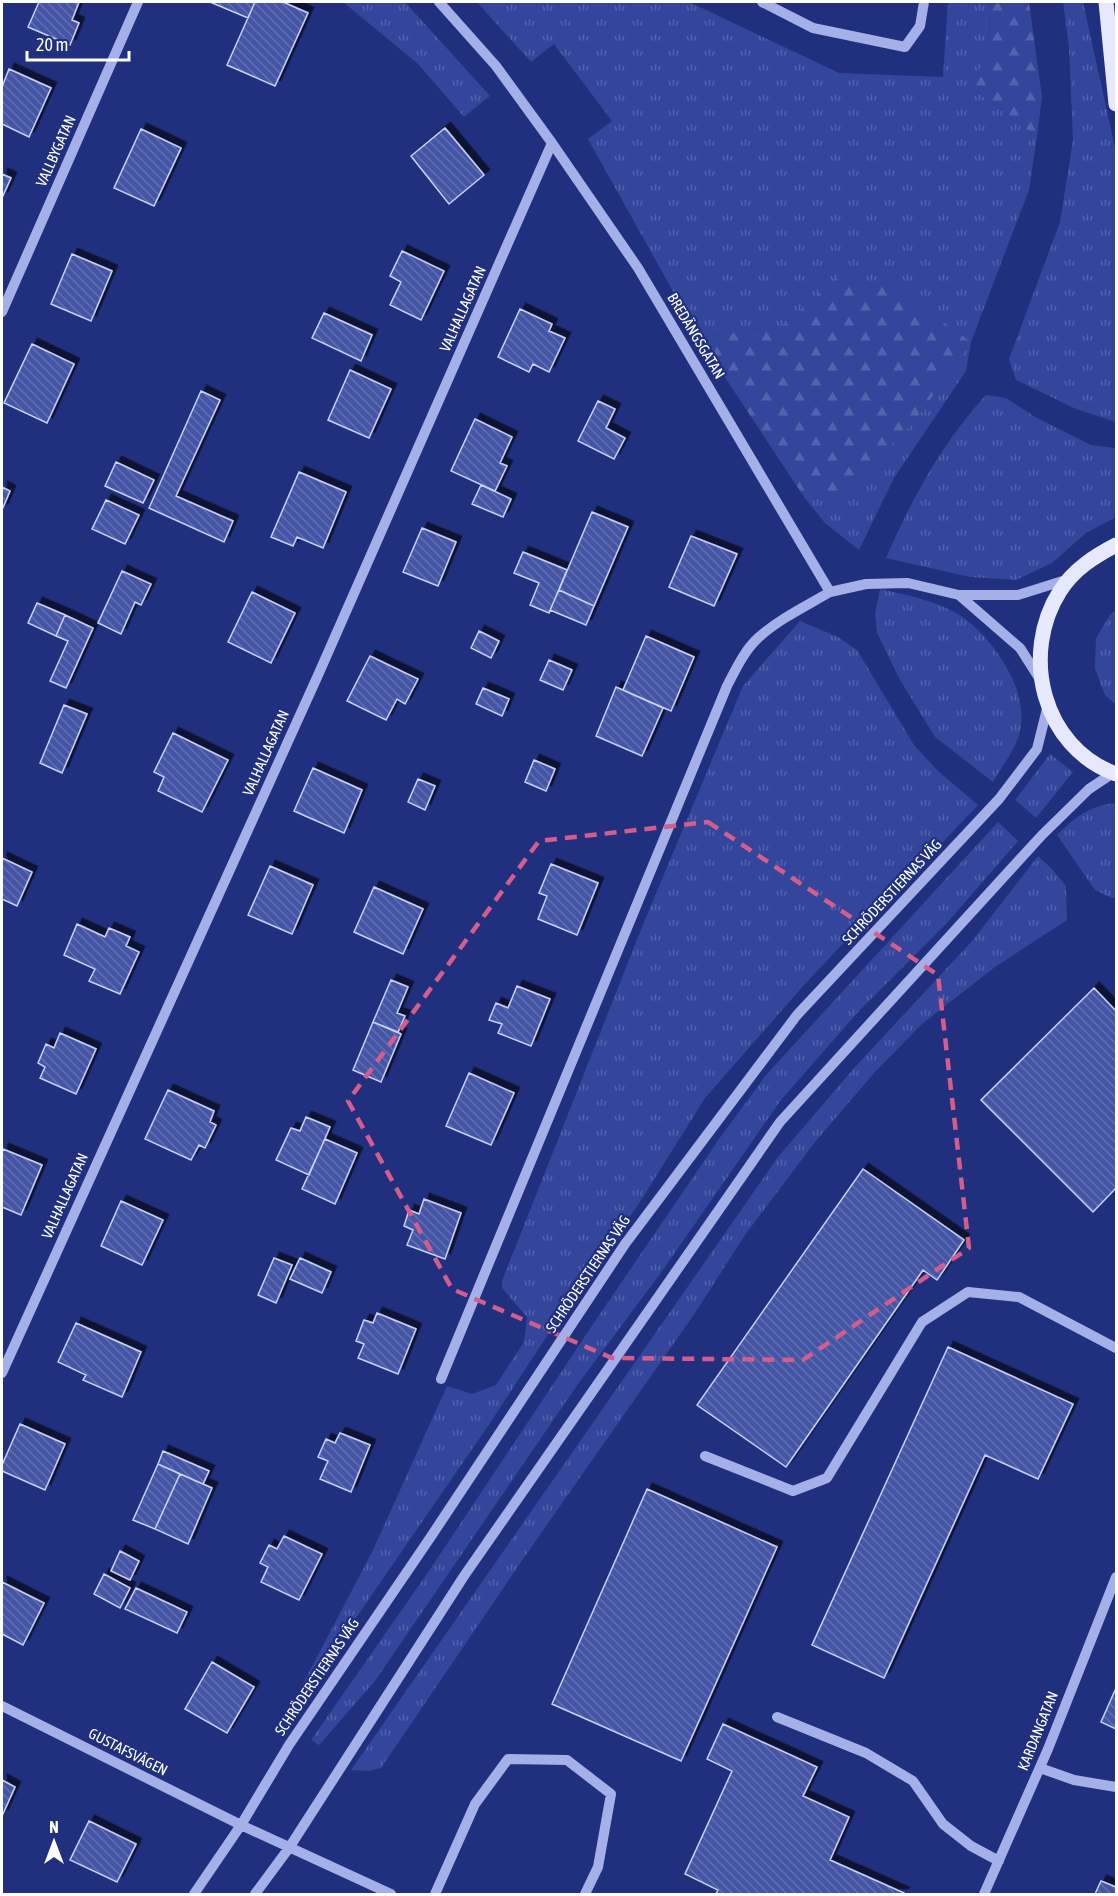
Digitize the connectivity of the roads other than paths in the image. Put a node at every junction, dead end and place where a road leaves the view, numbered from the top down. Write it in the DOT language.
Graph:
graph roads {
  1 [pos="138,2"];
  2 [pos="440,2"];
  3 [pos="762,2"];
  4 [pos="924,2"];
  5 [pos="1106,2"];
  6 [pos="1116,104"];
  7 [pos="552,143"];
  8 [pos="2,312"];
  9 [pos="1116,545"];
  10 [pos="1070,579"];
  11 [pos="830,592"];
  12 [pos="959,595"];
  13 [pos="1041,682"];
  14 [pos="1048,705"];
  15 [pos="1115,773"];
  16 [pos="1116,1348"];
  17 [pos="2,1373"];
  18 [pos="441,1379"];
  19 [pos="705,1456"];
  20 [pos="1116,1577"];
  21 [pos="2,1706"];
  22 [pos="777,1717"];
  23 [pos="1040,1768"];
  24 [pos="1116,1787"];
  25 [pos="241,1826"];
  26 [pos="289,1848"];
  27 [pos="999,1861"];
  28 [pos="385,1893"];
  29 [pos="194,1894"];
  30 [pos="255,1894"];
  31 [pos="435,1894"];
  32 [pos="585,1894"];
  33 [pos="984,1894"];
  1 -- 8 [label="street, VALLBYGATAN"];
  2 -- 7 [label="street, BREDÄNGSGATAN"];
  3 -- 4 [label="street"];
  5 -- 6 [label="main road"];
  7 -- 11 [label="street, BREDÄNGSGATAN"];
  7 -- 17 [label="street, VALHALLAGATAN"];
  9 -- 10 [label="main road"];
  10 -- 12 [label="street"];
  10 -- 13 [label="main road"];
  11 -- 12 [label="street"];
  11 -- 18 [label="street"];
  12 -- 13 [label="street"];
  13 -- 14 [label="main road"];
  14 -- 15 [label="main road"];
  14 -- 25 [label="street, SCHRÖDERSTIERNAS VÄG"];
  15 -- 26 [label="street"];
  16 -- 19 [label="street"];
  20 -- 23 [label="street, KARDANGATAN"];
  21 -- 25 [label="street, GUSTAFSVÄGEN"];
  22 -- 27 [label="street"];
  23 -- 24 [label="street"];
  23 -- 27 [label="street, KARDANGATAN"];
  25 -- 26 [label="street, GUSTAFSVÄGEN"];
  25 -- 29 [label="street, SCHRÖDERSTIERNAS VÄG"];
  26 -- 28 [label="street"];
  26 -- 30 [label="street"];
  27 -- 33 [label="street, KARDANGATAN"];
  31 -- 32 [label="street"];
}
